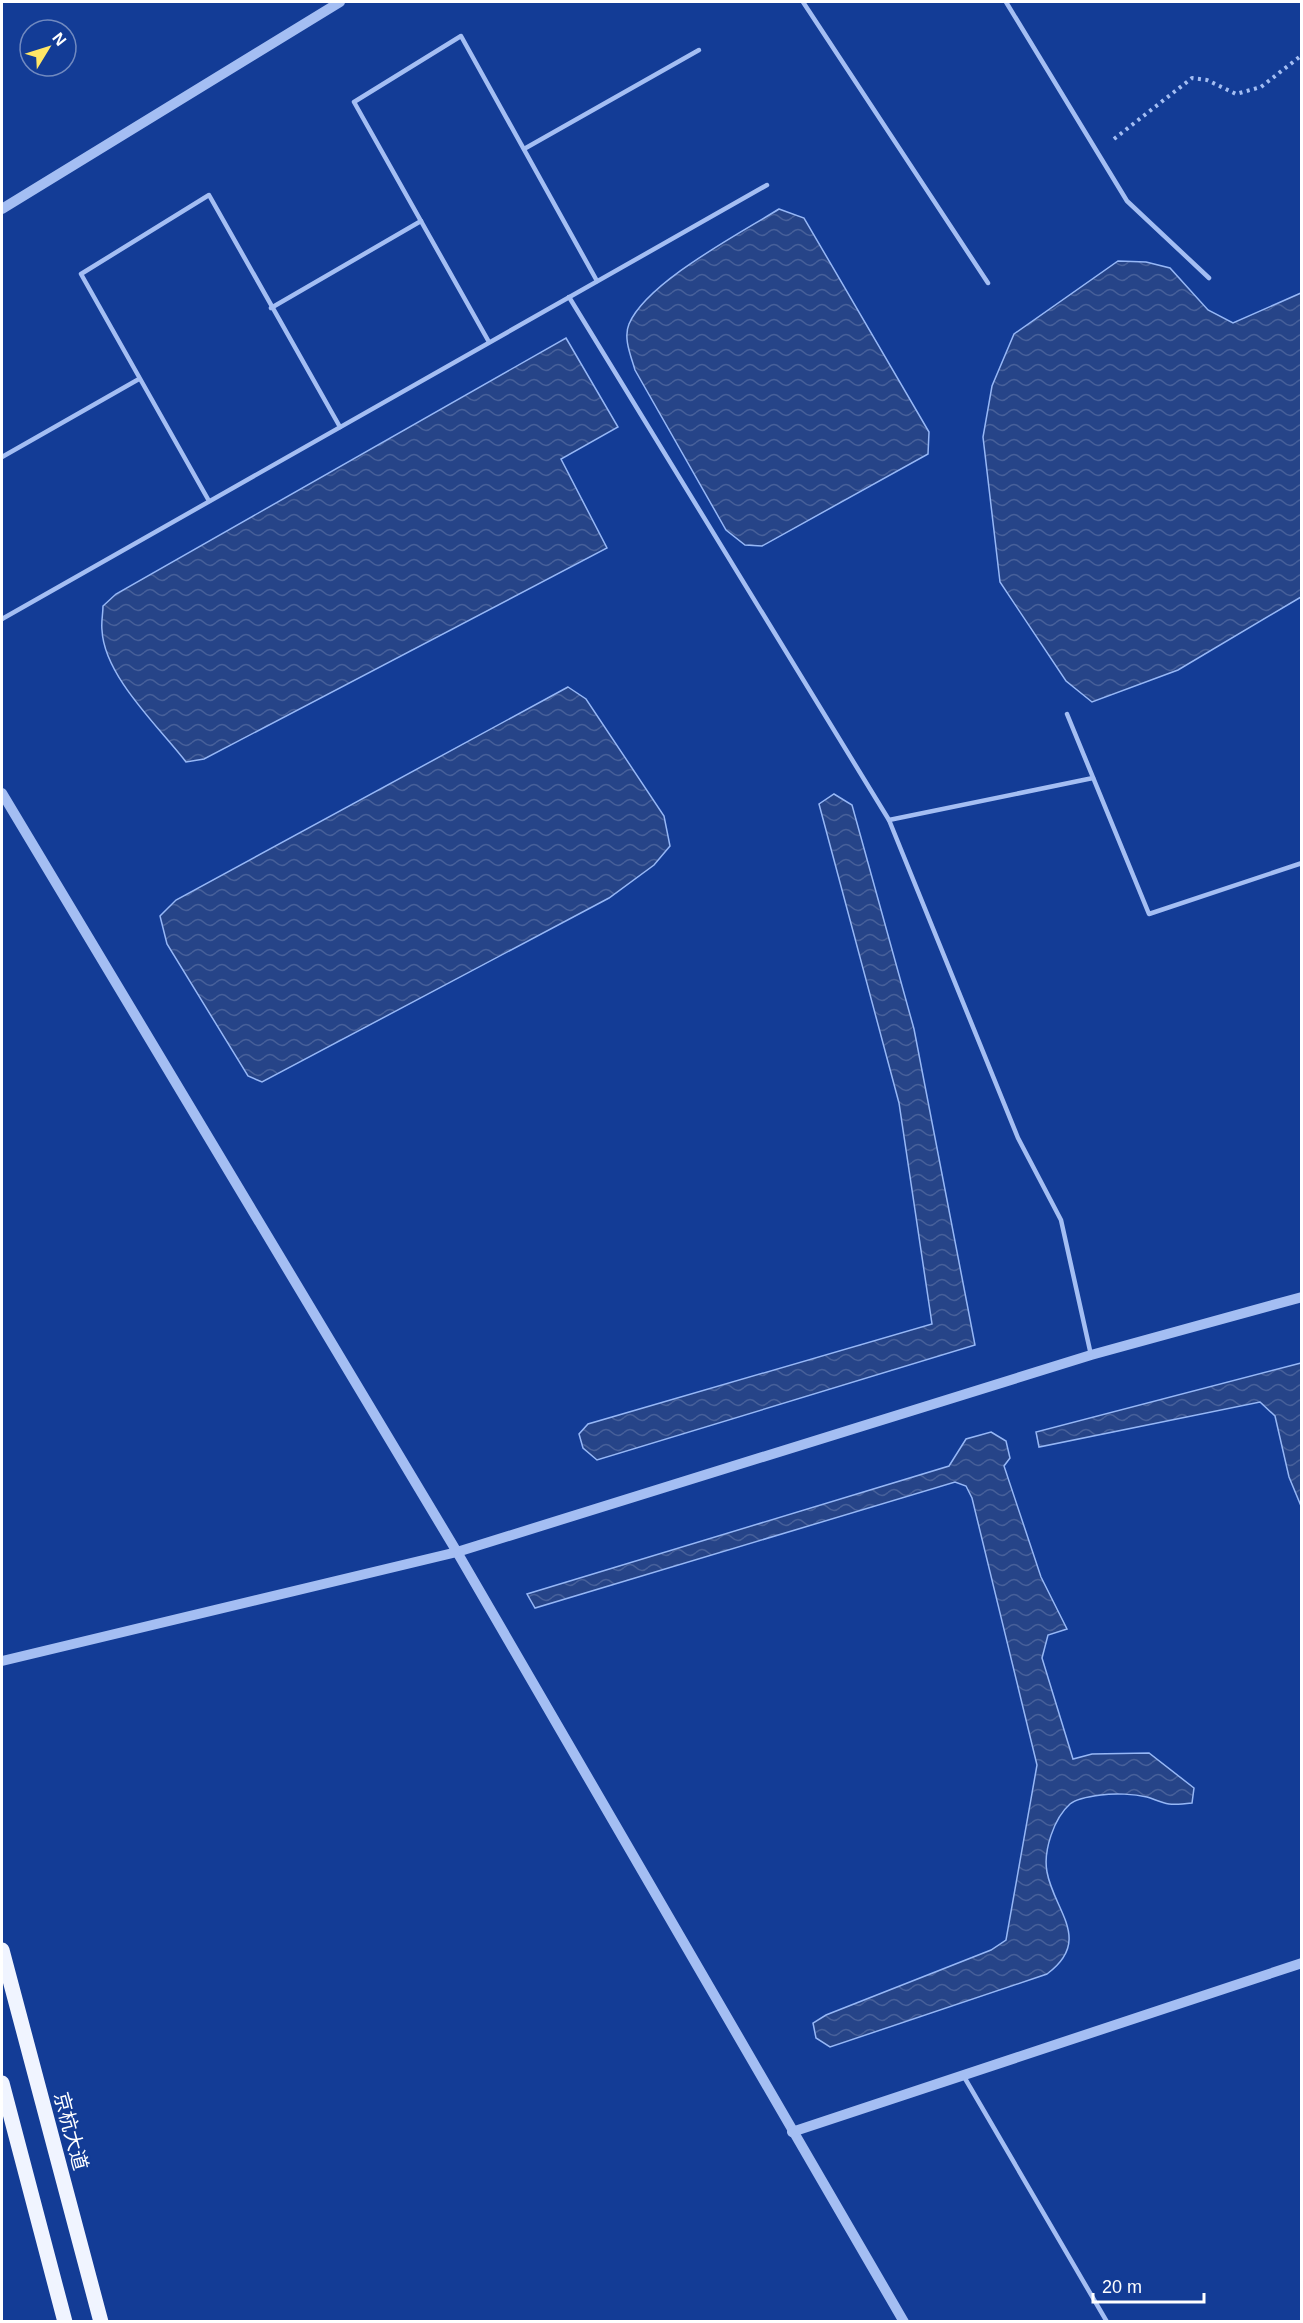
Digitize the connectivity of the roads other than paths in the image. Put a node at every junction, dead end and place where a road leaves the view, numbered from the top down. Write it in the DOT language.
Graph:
graph roads {
  1 [pos="340,2"];
  2 [pos="803,2"];
  3 [pos="1006,2"];
  4 [pos="699,50"];
  5 [pos="524,149"];
  6 [pos="767,185"];
  7 [pos="2,209"];
  8 [pos="421,221"];
  9 [pos="1209,278"];
  10 [pos="597,281"];
  11 [pos="988,283"];
  12 [pos="569,297"];
  13 [pos="271,308"];
  14 [pos="489,342"];
  15 [pos="139,379"];
  16 [pos="340,427"];
  17 [pos="2,457"];
  18 [pos="209,501"];
  19 [pos="2,619"];
  20 [pos="1067,714"];
  21 [pos="1093,778"];
  22 [pos="2,793"];
  23 [pos="890,820"];
  24 [pos="1302,863"];
  25 [pos="1302,1297"];
  26 [pos="1091,1355"];
  27 [pos="457,1552"];
  28 [pos="2,1661"];
  29 [pos="2,1950"];
  30 [pos="1302,1963"];
  31 [pos="963,2075"];
  32 [pos="2,2083"];
  33 [pos="792,2132"];
  34 [pos="65,2322"];
  35 [pos="101,2322"];
  36 [pos="904,2322"];
  37 [pos="1107,2322"];
  1 -- 7 [label="street"];
  2 -- 11 [label="lane"];
  3 -- 9 [label="lane"];
  4 -- 5 [label="lane"];
  5 -- 8 [label="lane"];
  5 -- 10 [label="lane"];
  6 -- 10 [label="lane"];
  8 -- 13 [label="lane"];
  8 -- 14 [label="lane"];
  10 -- 12 [label="lane"];
  12 -- 14 [label="lane"];
  12 -- 23 [label="lane"];
  13 -- 15 [label="lane"];
  13 -- 16 [label="lane"];
  14 -- 16 [label="lane"];
  15 -- 17 [label="lane"];
  15 -- 18 [label="lane"];
  16 -- 18 [label="lane"];
  18 -- 19 [label="lane"];
  20 -- 21 [label="lane"];
  21 -- 23 [label="lane"];
  21 -- 24 [label="lane"];
  22 -- 27 [label="street"];
  23 -- 26 [label="lane"];
  25 -- 26 [label="street"];
  26 -- 27 [label="street"];
  27 -- 28 [label="street"];
  27 -- 33 [label="street"];
  29 -- 35 [label="main road, 京杭大道"];
  30 -- 31 [label="street"];
  31 -- 33 [label="street"];
  31 -- 37 [label="lane"];
  32 -- 34 [label="main road"];
  33 -- 36 [label="street"];
}
